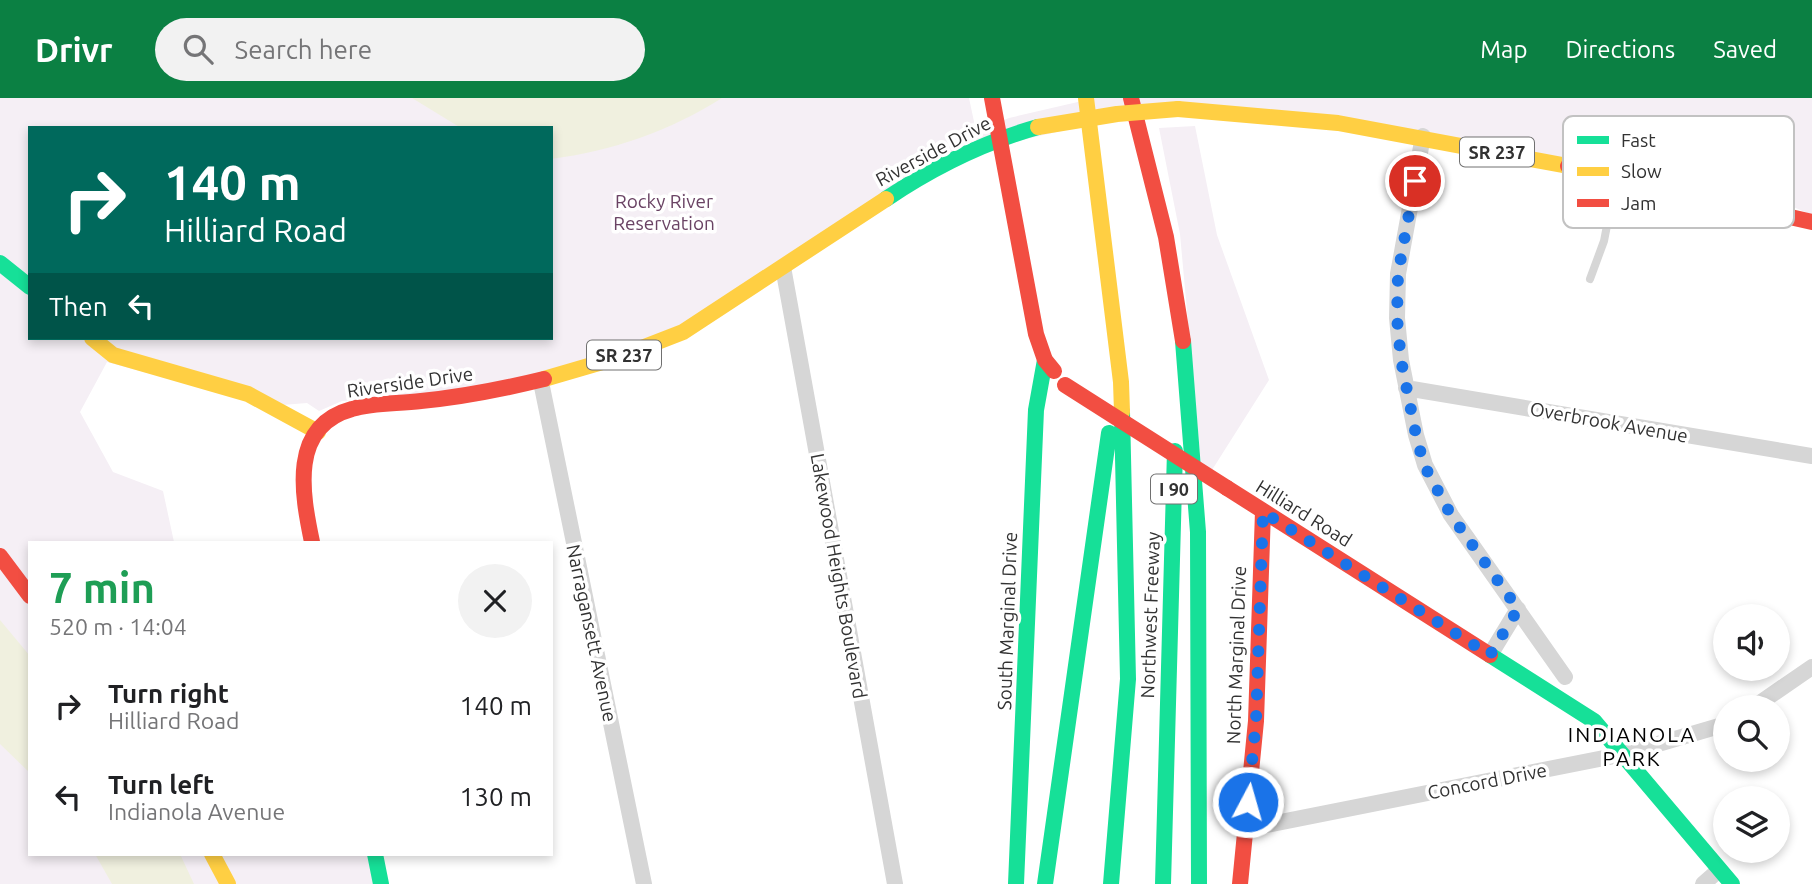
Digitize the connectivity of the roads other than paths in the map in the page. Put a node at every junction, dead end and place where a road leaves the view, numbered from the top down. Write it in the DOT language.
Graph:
graph roads {
  1 [pos="992,98"];
  2 [pos="1086,98"];
  3 [pos="1130,98"];
  4 [pos="1423,136"];
  5 [pos="1002,137"];
  6 [pos="1563,167"];
  7 [pos="1794,218"];
  8 [pos="1812,222"];
  9 [pos="1607,228"];
  10 [pos="0,263"];
  11 [pos="783,267"];
  12 [pos="1590,279"];
  13 [pos="28,285"];
  14 [pos="94,340"];
  15 [pos="1045,360"];
  16 [pos="541,382"];
  17 [pos="1121,382"];
  18 [pos="1406,388"];
  19 [pos="318,432"];
  20 [pos="1812,456"];
  21 [pos="1263,512"];
  22 [pos="312,541"];
  23 [pos="0,556"];
  24 [pos="28,593"];
  25 [pos="1518,609"];
  26 [pos="1490,655"];
  27 [pos="1812,667"];
  28 [pos="1565,677"];
  29 [pos="1771,695"];
  30 [pos="1713,728"];
  31 [pos="1624,754"];
  32 [pos="1246,829"];
  33 [pos="213,856"];
  34 [pos="375,856"];
  35 [pos="1719,870"];
  36 [pos="228,884"];
  37 [pos="381,884"];
  38 [pos="644,884"];
  39 [pos="895,884"];
  40 [pos="1016,884"];
  41 [pos="1045,884"];
  42 [pos="1111,884"];
  43 [pos="1163,884"];
  44 [pos="1199,884"];
  45 [pos="1240,884"];
  46 [pos="1703,884"];
  47 [pos="1731,884"];
  1 -- 5 [label="main road, Hilliard Road"];
  2 -- 17 [label="main road, Northwest Freeway / I 90"];
  3 -- 43 [label="main road, Northwest Freeway / I 90"];
  3 -- 44 [label="main road"];
  4 -- 5 [label="main road, Riverside Drive / SR 237, bridge"];
  4 -- 6 [label="main road, Riverside Drive / SR 237"];
  4 -- 18 [label="street"];
  5 -- 11 [label="main road, Riverside Drive / SR 237"];
  5 -- 15 [label="main road, Hilliard Road"];
  7 -- 8 [label="main road, Riverside Drive / SR 237"];
  9 -- 12 [label="lane"];
  10 -- 13 [label="main road"];
  11 -- 16 [label="main road, Riverside Drive / SR 237"];
  11 -- 39 [label="street, Lakewood Heights Boulevard"];
  14 -- 19 [label="main road"];
  15 -- 21 [label="main road, Hilliard Road, bridge"];
  15 -- 40 [label="main road, South Marginal Drive"];
  16 -- 19 [label="main road, Riverside Drive / SR 237"];
  16 -- 38 [label="street, Narragansett Avenue"];
  17 -- 41 [label="main road"];
  17 -- 42 [label="main road, Northwest Freeway / I 90"];
  18 -- 20 [label="street, Overbrook Avenue"];
  18 -- 25 [label="street"];
  19 -- 22 [label="main road, Riverside Drive / SR 237"];
  21 -- 26 [label="main road, Hilliard Road"];
  21 -- 32 [label="main road, North Marginal Drive"];
  23 -- 24 [label="main road"];
  25 -- 26 [label="street"];
  25 -- 28 [label="street"];
  26 -- 31 [label="main road, Hilliard Road"];
  27 -- 29 [label="street"];
  30 -- 31 [label="street, Concord Drive"];
  31 -- 32 [label="street, Concord Drive"];
  31 -- 35 [label="main road, Hilliard Road"];
  32 -- 45 [label="main road, North Marginal Drive"];
  33 -- 36 [label="main road"];
  34 -- 37 [label="main road"];
  35 -- 46 [label="street"];
  35 -- 47 [label="main road, Hilliard Road"];
}
